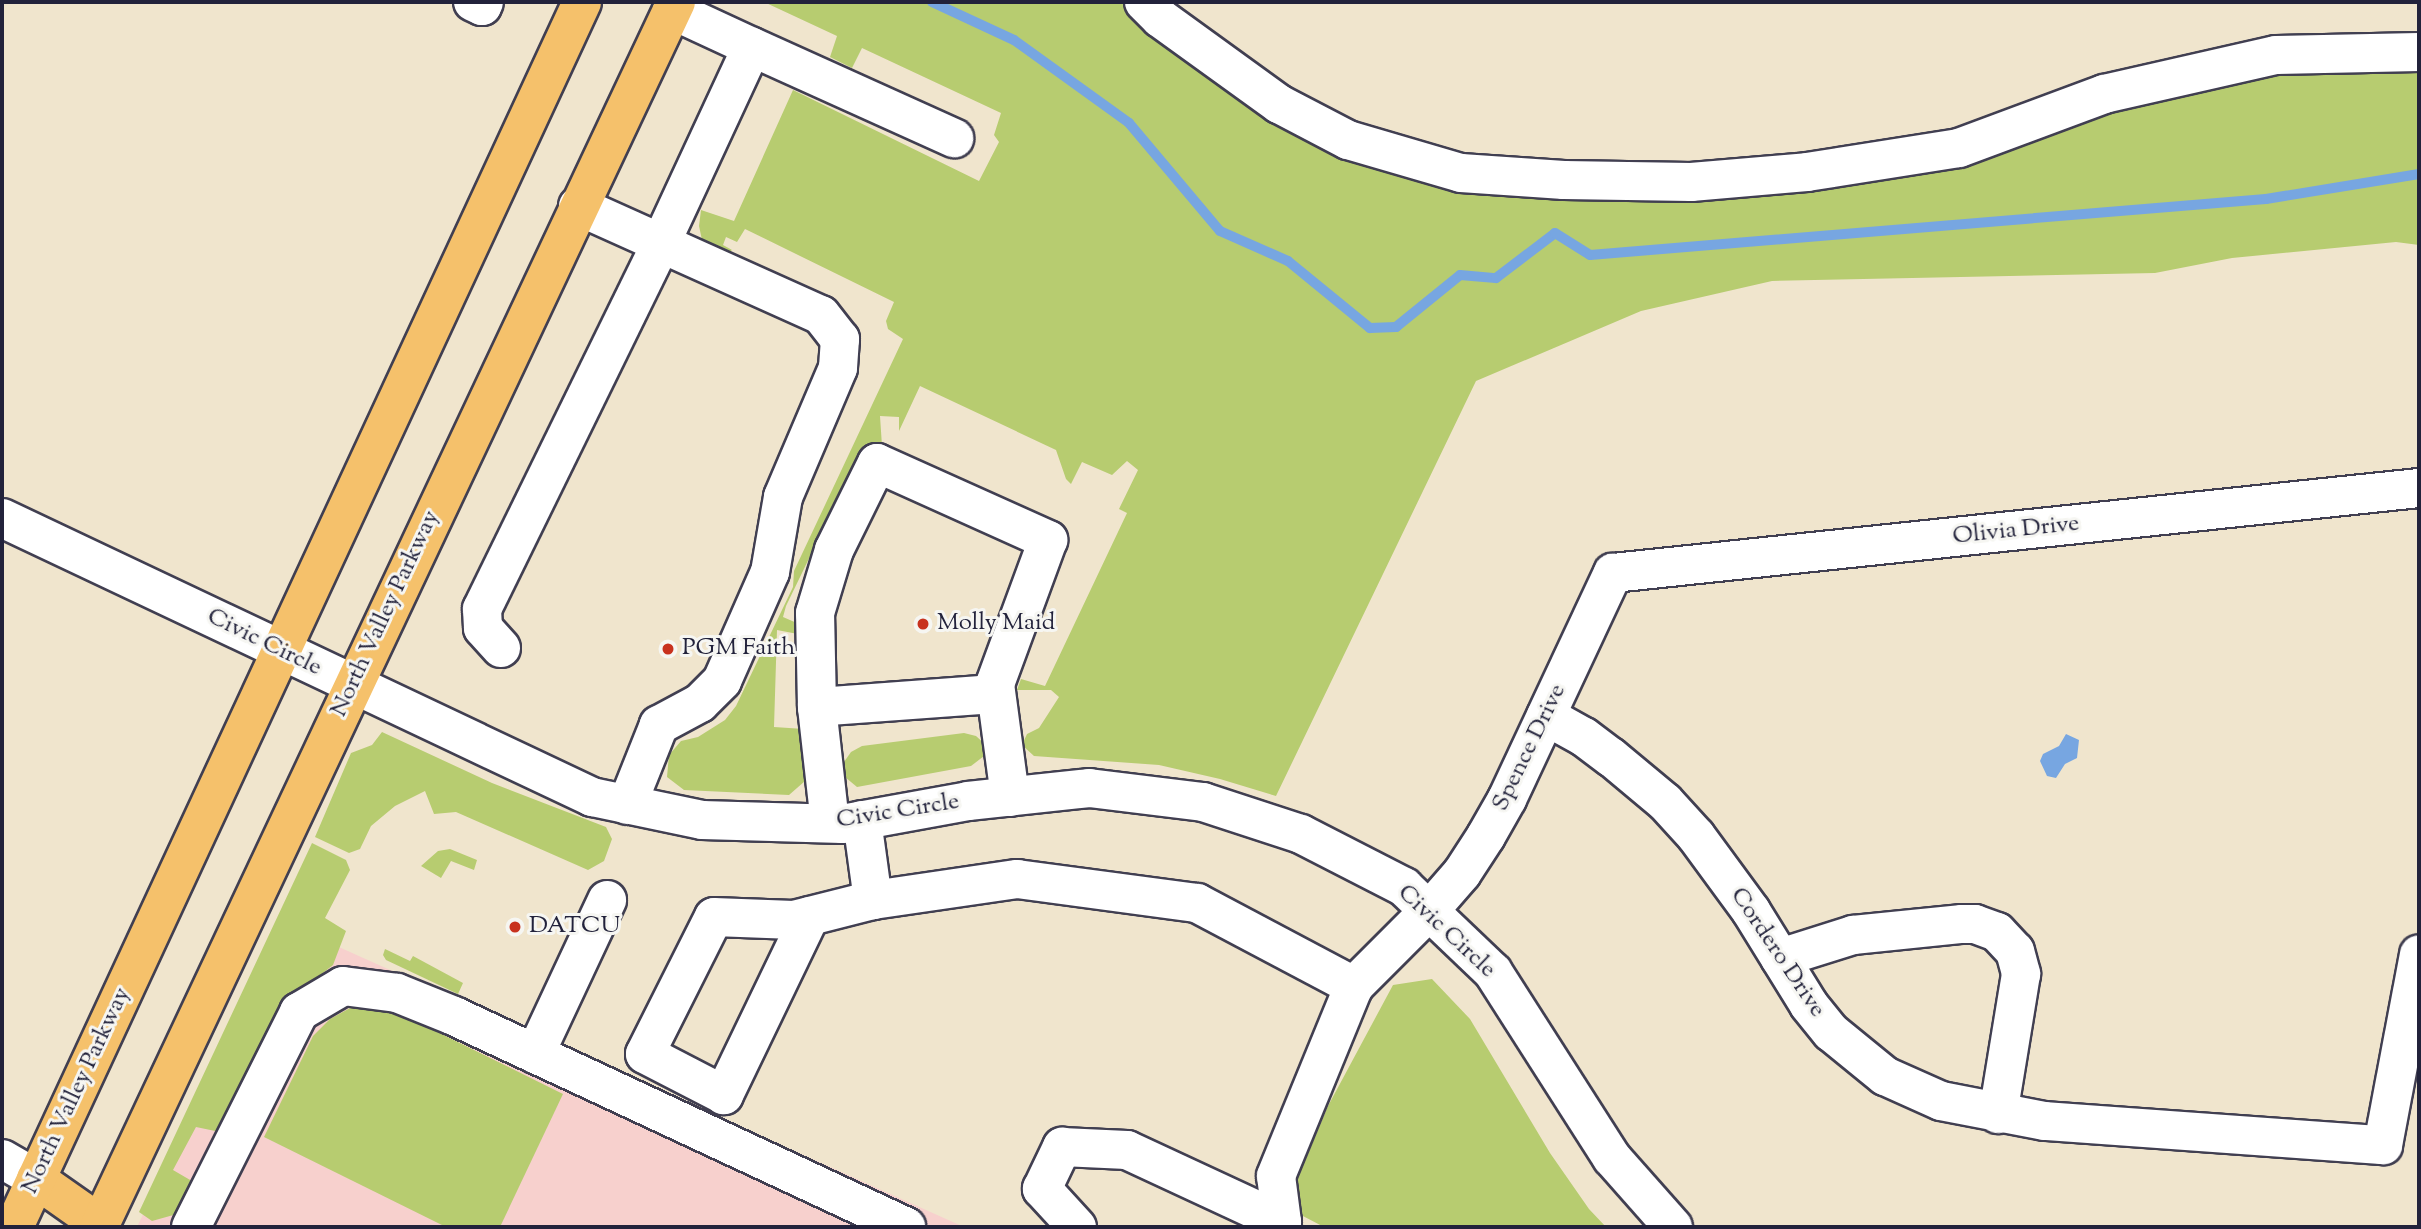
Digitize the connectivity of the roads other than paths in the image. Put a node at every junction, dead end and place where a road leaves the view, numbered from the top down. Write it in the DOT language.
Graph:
graph roads {
  1 [pos="473,2"];
  2 [pos="484,2"];
  3 [pos="582,2"];
  4 [pos="1144,2"];
  5 [pos="674,6"];
  6 [pos="752,47"];
  7 [pos="2419,52"];
  8 [pos="954,138"];
  9 [pos="578,206"];
  10 [pos="660,244"];
  11 [pos="2419,488"];
  12 [pos="5,530"];
  13 [pos="1613,573"];
  14 [pos="501,648"];
  15 [pos="280,651"];
  16 [pos="351,686"];
  17 [pos="996,694"];
  18 [pos="817,707"];
  19 [pos="1546,716"];
  20 [pos="1010,797"];
  21 [pos="627,805"];
  22 [pos="846,822"];
  23 [pos="607,900"];
  24 [pos="873,900"];
  25 [pos="1429,911"];
  26 [pos="810,916"];
  27 [pos="2419,954"];
  28 [pos="1780,958"];
  29 [pos="1354,986"];
  30 [pos="535,1054"];
  31 [pos="1998,1114"];
  32 [pos="2,1159"];
  33 [pos="36,1179"];
  34 [pos="1281,1225"];
  35 [pos="101,1226"];
  36 [pos="13,1227"];
  37 [pos="191,1227"];
  38 [pos="906,1227"];
  39 [pos="1077,1227"];
  40 [pos="1673,1227"];
  1 -- 2 [label="street"];
  3 -- 15 [label="main road, North Valley Parkway"];
  4 -- 7 [label="street"];
  5 -- 6 [label="street"];
  5 -- 9 [label="main road, North Valley Parkway"];
  6 -- 8 [label="street"];
  6 -- 10 [label="street"];
  9 -- 10 [label="street"];
  9 -- 16 [label="main road, North Valley Parkway"];
  10 -- 14 [label="street"];
  10 -- 21 [label="street"];
  11 -- 13 [label="street, Olivia Drive"];
  12 -- 15 [label="street, Civic Circle"];
  13 -- 19 [label="street, Spence Drive"];
  15 -- 16 [label="street, Civic Circle"];
  15 -- 33 [label="main road, North Valley Parkway"];
  16 -- 21 [label="street, Civic Circle"];
  16 -- 35 [label="main road, North Valley Parkway"];
  17 -- 18 [label="street"];
  17 -- 18 [label="street"];
  17 -- 20 [label="street"];
  18 -- 22 [label="street"];
  19 -- 25 [label="street, Spence Drive"];
  19 -- 28 [label="street, Cordero Drive"];
  20 -- 22 [label="street, Civic Circle"];
  20 -- 25 [label="street, Civic Circle"];
  21 -- 22 [label="street, Civic Circle"];
  22 -- 24 [label="street"];
  23 -- 30 [label="street"];
  24 -- 26 [label="street"];
  24 -- 29 [label="street"];
  25 -- 29 [label="street, Spence Drive"];
  25 -- 40 [label="street, Civic Circle"];
  26 -- 26 [label="street"];
  27 -- 31 [label="street, Cordero Drive"];
  28 -- 31 [label="street, Cordero Drive"];
  28 -- 31 [label="street"];
  29 -- 34 [label="street"];
  30 -- 37 [label="street"];
  30 -- 38 [label="street"];
  32 -- 33 [label="street"];
  33 -- 35 [label="main road"];
  33 -- 36 [label="main road, North Valley Parkway"];
  34 -- 39 [label="street"];
}
